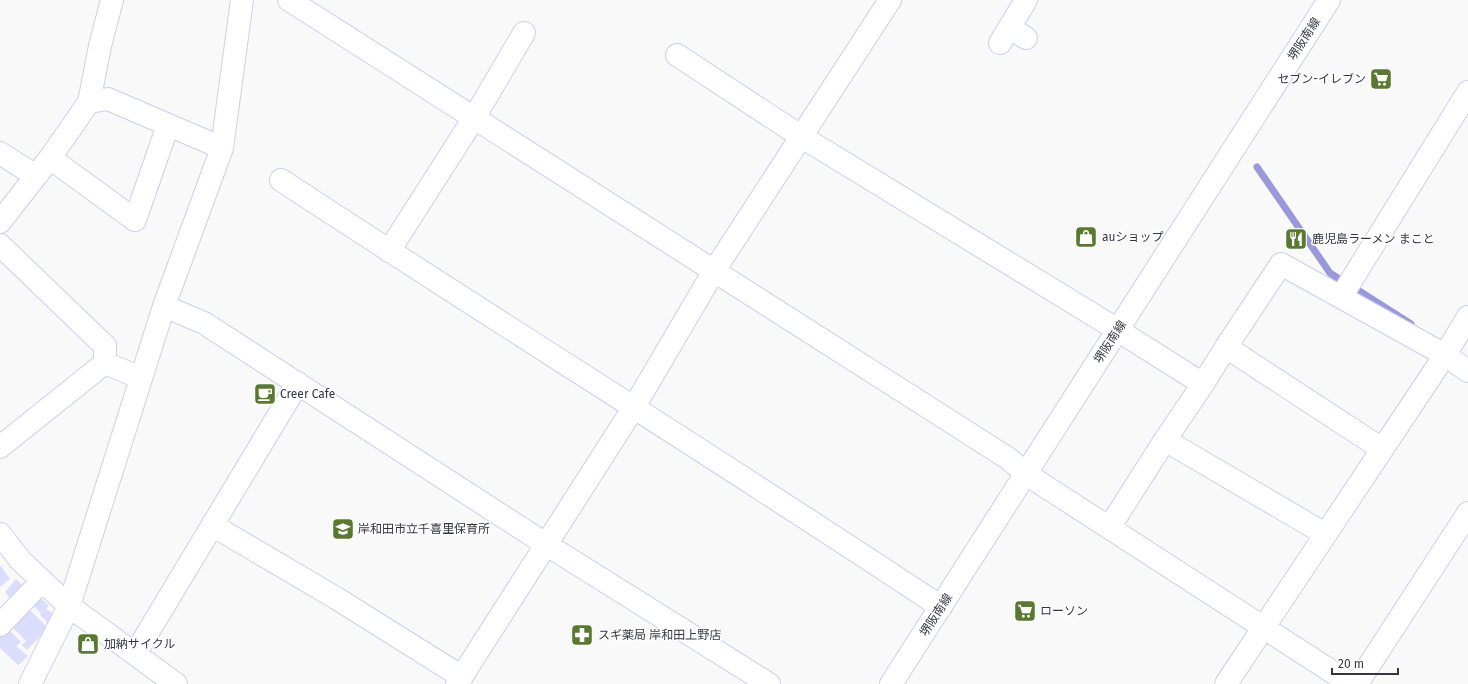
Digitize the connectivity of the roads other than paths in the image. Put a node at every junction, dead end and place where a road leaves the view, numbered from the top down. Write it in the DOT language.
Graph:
graph roads {
  1 [pos="112,0"];
  2 [pos="242,0"];
  3 [pos="289,0"];
  4 [pos="890,0"];
  5 [pos="1026,0"];
  6 [pos="1329,0"];
  7 [pos="524,33"];
  8 [pos="1012,36"];
  9 [pos="677,55"];
  10 [pos="1468,92"];
  11 [pos="89,102"];
  12 [pos="474,118"];
  13 [pos="168,125"];
  14 [pos="802,137"];
  15 [pos="222,148"];
  16 [pos="0,153"];
  17 [pos="50,158"];
  18 [pos="36,176"];
  19 [pos="281,180"];
  20 [pos="0,222"];
  21 [pos="0,245"];
  22 [pos="389,251"];
  23 [pos="714,272"];
  24 [pos="1341,297"];
  25 [pos="164,306"];
  26 [pos="1468,317"];
  27 [pos="1118,330"];
  28 [pos="1226,348"];
  29 [pos="1445,355"];
  30 [pos="105,364"];
  31 [pos="1468,370"];
  32 [pos="141,378"];
  33 [pos="298,383"];
  34 [pos="1203,384"];
  35 [pos="634,407"];
  36 [pos="1165,440"];
  37 [pos="0,447"];
  38 [pos="1382,449"];
  39 [pos="1026,474"];
  40 [pos="1468,513"];
  41 [pos="212,525"];
  42 [pos="1109,528"];
  43 [pos="0,534"];
  44 [pos="1325,534"];
  45 [pos="547,545"];
  46 [pos="42,581"];
  47 [pos="69,606"];
  48 [pos="941,606"];
  49 [pos="0,625"];
  50 [pos="1263,627"];
  51 [pos="135,654"];
  52 [pos="460,680"];
  53 [pos="30,684"];
  54 [pos="176,684"];
  55 [pos="769,684"];
  56 [pos="892,684"];
  57 [pos="1226,684"];
  58 [pos="1351,684"];
  59 [pos="1357,684"];
  1 -- 11 [label="street"];
  2 -- 15 [label="street"];
  3 -- 12 [label="street"];
  4 -- 14 [label="street"];
  5 -- 8 [label="street"];
  6 -- 27 [label="street, 堺阪南線"];
  7 -- 12 [label="street"];
  9 -- 14 [label="street"];
  10 -- 24 [label="street"];
  11 -- 13 [label="street"];
  11 -- 17 [label="street"];
  12 -- 22 [label="street"];
  12 -- 23 [label="street"];
  13 -- 15 [label="street"];
  13 -- 17 [label="street"];
  14 -- 23 [label="street"];
  14 -- 27 [label="street"];
  15 -- 25 [label="street"];
  16 -- 18 [label="street"];
  17 -- 18 [label="street"];
  18 -- 20 [label="street"];
  19 -- 22 [label="street"];
  21 -- 30 [label="street"];
  22 -- 35 [label="street"];
  23 -- 35 [label="street"];
  23 -- 39 [label="street"];
  24 -- 28 [label="street"];
  24 -- 29 [label="street"];
  25 -- 32 [label="street"];
  25 -- 33 [label="street"];
  26 -- 29 [label="street"];
  27 -- 34 [label="street"];
  27 -- 39 [label="street, 堺阪南線"];
  28 -- 34 [label="street"];
  28 -- 38 [label="street"];
  29 -- 31 [label="street"];
  29 -- 38 [label="street"];
  30 -- 32 [label="street"];
  30 -- 37 [label="street"];
  32 -- 47 [label="street"];
  33 -- 41 [label="street"];
  33 -- 45 [label="street"];
  34 -- 36 [label="street"];
  35 -- 45 [label="street"];
  35 -- 48 [label="street"];
  36 -- 42 [label="street"];
  36 -- 44 [label="street"];
  38 -- 44 [label="street"];
  39 -- 42 [label="street"];
  39 -- 48 [label="street, 堺阪南線"];
  40 -- 59 [label="street"];
  41 -- 51 [label="street"];
  41 -- 52 [label="street"];
  42 -- 50 [label="street"];
  43 -- 46 [label="street"];
  44 -- 50 [label="street"];
  45 -- 52 [label="street"];
  45 -- 55 [label="street"];
  46 -- 47 [label="street"];
  46 -- 49 [label="street"];
  47 -- 51 [label="street"];
  47 -- 53 [label="street"];
  48 -- 56 [label="street, 堺阪南線"];
  50 -- 57 [label="street"];
  50 -- 58 [label="street"];
  51 -- 54 [label="street"];
}
